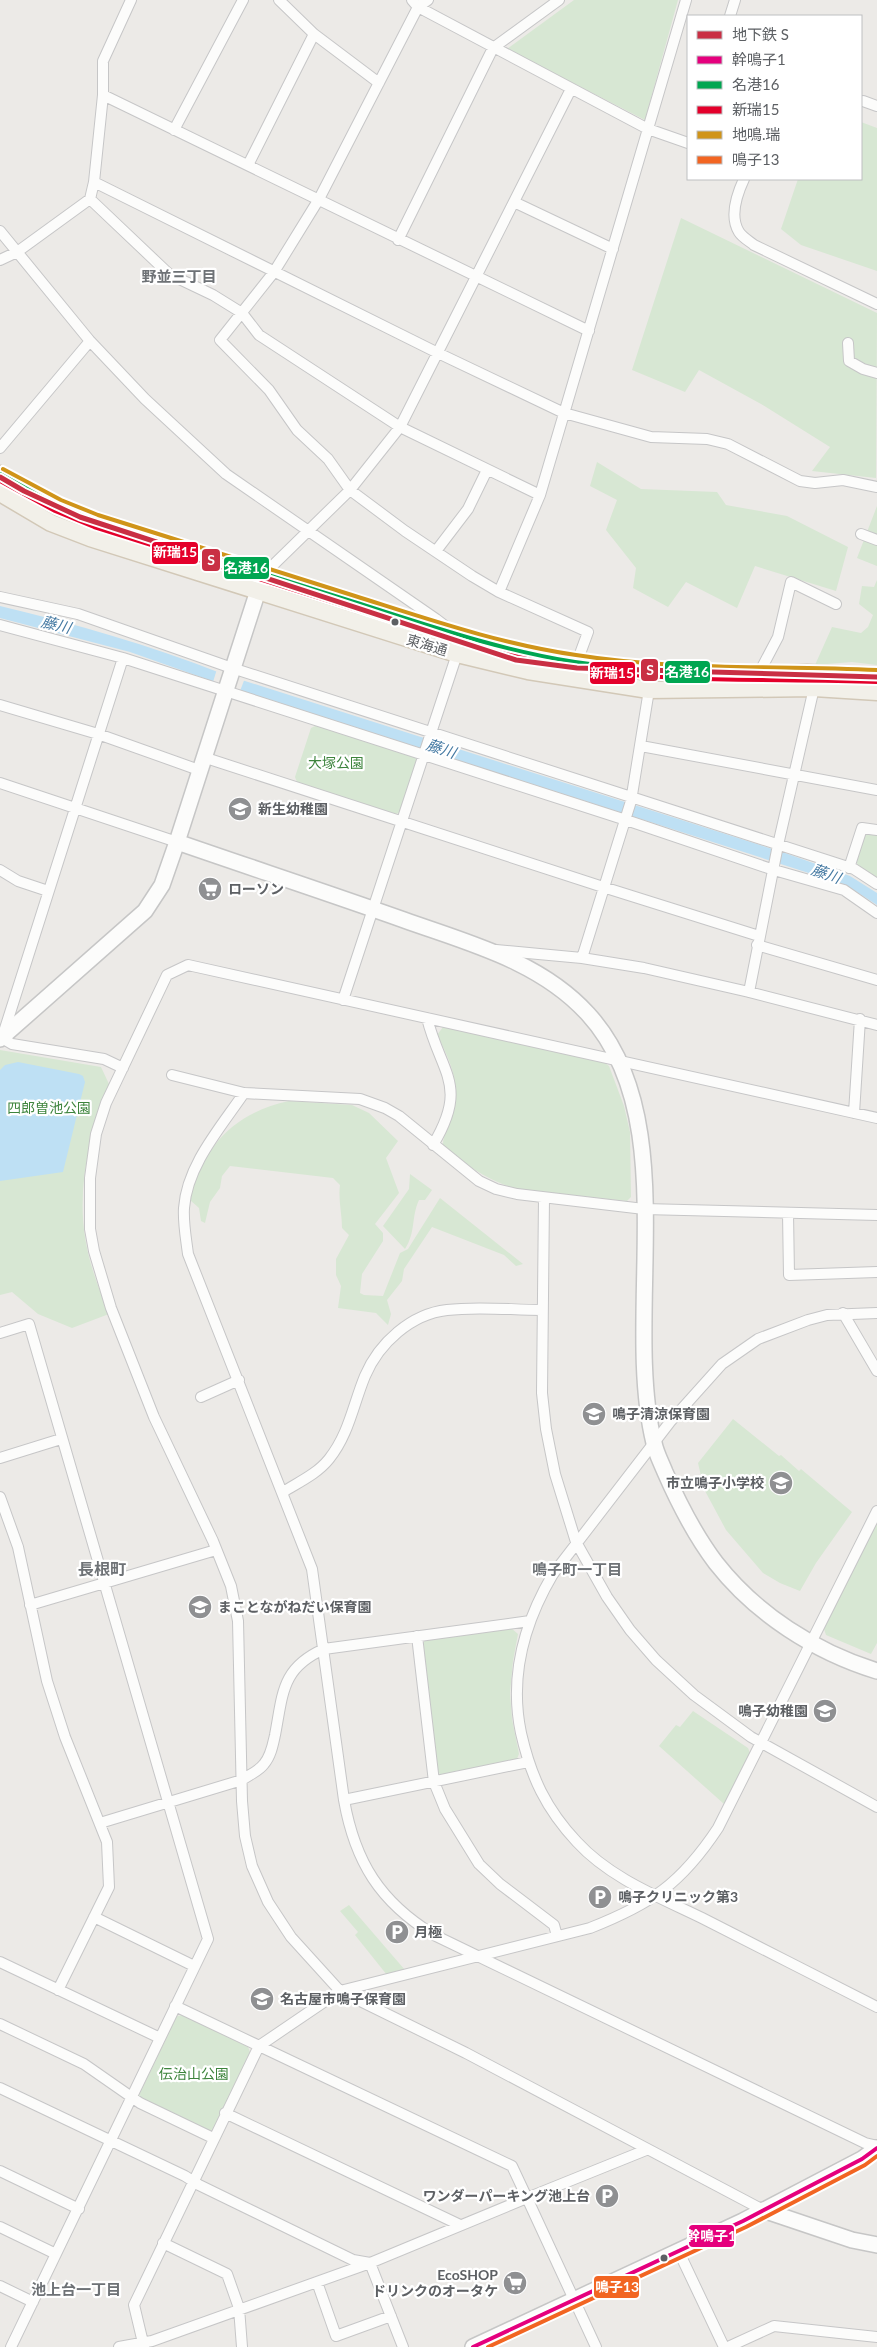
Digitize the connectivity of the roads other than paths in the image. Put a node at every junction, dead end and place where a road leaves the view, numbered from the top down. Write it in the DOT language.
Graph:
graph roads {
  1 [pos="131,0"];
  2 [pos="243,0"];
  3 [pos="279,0"];
  4 [pos="428,0"];
  5 [pos="559,0"];
  6 [pos="686,0"];
  7 [pos="735,0"];
  8 [pos="415,4"];
  9 [pos="730,15"];
  10 [pos="314,34"];
  11 [pos="493,48"];
  12 [pos="379,83"];
  13 [pos="571,89"];
  14 [pos="103,95"];
  15 [pos="863,101"];
  16 [pos="877,106"];
  17 [pos="648,129"];
  18 [pos="174,130"];
  19 [pos="687,143"];
  20 [pos="248,165"];
  21 [pos="744,180"];
  22 [pos="94,182"];
  23 [pos="90,199"];
  24 [pos="319,199"];
  25 [pos="514,202"];
  26 [pos="0,231"];
  27 [pos="398,240"];
  28 [pos="613,249"];
  29 [pos="17,252"];
  30 [pos="0,260"];
  31 [pos="274,272"];
  32 [pos="477,278"];
  33 [pos="877,304"];
  34 [pos="242,313"];
  35 [pos="589,331"];
  36 [pos="90,341"];
  37 [pos="848,343"];
  38 [pos="438,353"];
  39 [pos="877,373"];
  40 [pos="564,412"];
  41 [pos="400,427"];
  42 [pos="0,448"];
  43 [pos="487,470"];
  44 [pos="0,474"];
  45 [pos="877,486"];
  46 [pos="350,490"];
  47 [pos="0,493"];
  48 [pos="540,495"];
  49 [pos="308,531"];
  50 [pos="861,534"];
  51 [pos="877,540"];
  52 [pos="436,551"];
  53 [pos="263,575"];
  54 [pos="257,592"];
  55 [pos="499,592"];
  56 [pos="0,597"];
  57 [pos="836,604"];
  58 [pos="0,625"];
  59 [pos="457,636"];
  60 [pos="457,654"];
  61 [pos="123,658"];
  62 [pos="577,662"];
  63 [pos="758,674"];
  64 [pos="877,676"];
  65 [pos="228,679"];
  66 [pos="814,688"];
  67 [pos="649,690"];
  68 [pos="877,692"];
  69 [pos="0,705"];
  70 [pos="98,734"];
  71 [pos="431,734"];
  72 [pos="641,746"];
  73 [pos="425,753"];
  74 [pos="201,763"];
  75 [pos="794,775"];
  76 [pos="0,783"];
  77 [pos="877,790"];
  78 [pos="632,799"];
  79 [pos="75,808"];
  80 [pos="627,818"];
  81 [pos="403,821"];
  82 [pos="877,830"];
  83 [pos="177,842"];
  84 [pos="778,847"];
  85 [pos="774,866"];
  86 [pos="849,868"];
  87 [pos="0,870"];
  88 [pos="877,884"];
  89 [pos="603,888"];
  90 [pos="48,891"];
  91 [pos="374,909"];
  92 [pos="877,913"];
  93 [pos="758,940"];
  94 [pos="484,949"];
  95 [pos="582,958"];
  96 [pos="877,980"];
  97 [pos="749,992"];
  98 [pos="344,1000"];
  99 [pos="427,1018"];
  100 [pos="860,1019"];
  101 [pos="877,1025"];
  102 [pos="1,1038"];
  103 [pos="620,1062"];
  104 [pos="122,1068"];
  105 [pos="172,1075"];
  106 [pos="244,1093"];
  107 [pos="854,1113"];
  108 [pos="877,1118"];
  109 [pos="433,1145"];
  110 [pos="544,1198"];
  111 [pos="644,1208"];
  112 [pos="788,1213"];
  113 [pos="877,1214"];
  114 [pos="877,1272"];
  115 [pos="542,1310"];
  116 [pos="877,1313"];
  117 [pos="843,1314"];
  118 [pos="0,1333"];
  119 [pos="877,1371"];
  120 [pos="239,1380"];
  121 [pos="201,1397"];
  122 [pos="61,1439"];
  123 [pos="654,1446"];
  124 [pos="0,1458"];
  125 [pos="283,1492"];
  126 [pos="0,1497"];
  127 [pos="877,1511"];
  128 [pos="576,1542"];
  129 [pos="216,1550"];
  130 [pos="104,1584"];
  131 [pos="30,1605"];
  132 [pos="530,1621"];
  133 [pos="417,1636"];
  134 [pos="811,1643"];
  135 [pos="324,1649"];
  136 [pos="877,1671"];
  137 [pos="761,1743"];
  138 [pos="528,1762"];
  139 [pos="242,1780"];
  140 [pos="434,1782"];
  141 [pos="344,1800"];
  142 [pos="168,1803"];
  143 [pos="877,1807"];
  144 [pos="100,1823"];
  145 [pos="658,1896"];
  146 [pos="94,1917"];
  147 [pos="557,1936"];
  148 [pos="478,1957"];
  149 [pos="0,1962"];
  150 [pos="194,1966"];
  151 [pos="58,1990"];
  152 [pos="340,1991"];
  153 [pos="176,2006"];
  154 [pos="877,2007"];
  155 [pos="0,2024"];
  156 [pos="160,2038"];
  157 [pos="259,2046"];
  158 [pos="0,2088"];
  159 [pos="133,2096"];
  160 [pos="225,2113"];
  161 [pos="214,2138"];
  162 [pos="111,2141"];
  163 [pos="877,2147"];
  164 [pos="646,2150"];
  165 [pos="0,2171"];
  166 [pos="193,2182"];
  167 [pos="527,2198"];
  168 [pos="79,2209"];
  169 [pos="763,2210"];
  170 [pos="460,2226"];
  171 [pos="0,2227"];
  172 [pos="163,2242"];
  173 [pos="877,2245"];
  174 [pos="678,2250"];
  175 [pos="56,2254"];
  176 [pos="370,2263"];
  177 [pos="317,2282"];
  178 [pos="0,2286"];
  179 [pos="574,2300"];
  180 [pos="33,2302"];
  181 [pos="239,2308"];
  182 [pos="391,2316"];
  183 [pos="877,2337"];
  184 [pos="144,2345"];
  185 [pos="12,2347"];
  186 [pos="119,2347"];
  187 [pos="242,2347"];
  188 [pos="403,2347"];
  189 [pos="472,2347"];
  190 [pos="596,2347"];
  191 [pos="724,2347"];
  192 [pos="728,2347"];
  1 -- 14 [label="street"];
  2 -- 18 [label="street"];
  3 -- 10 [label="street"];
  4 -- 8 [label="street"];
  5 -- 11 [label="street"];
  6 -- 17 [label="street"];
  7 -- 9 [label="street"];
  8 -- 11 [label="street"];
  8 -- 12 [label="street"];
  10 -- 12 [label="street"];
  10 -- 20 [label="street"];
  11 -- 13 [label="street"];
  11 -- 27 [label="street"];
  12 -- 24 [label="street"];
  13 -- 17 [label="street"];
  13 -- 25 [label="street"];
  14 -- 18 [label="street"];
  14 -- 22 [label="street"];
  15 -- 16 [label="street"];
  17 -- 19 [label="street"];
  17 -- 28 [label="street"];
  18 -- 20 [label="street"];
  20 -- 24 [label="street"];
  21 -- 33 [label="street"];
  22 -- 23 [label="street"];
  22 -- 31 [label="street"];
  23 -- 29 [label="street"];
  23 -- 34 [label="street"];
  24 -- 27 [label="street"];
  24 -- 31 [label="street"];
  25 -- 28 [label="street"];
  25 -- 32 [label="street"];
  26 -- 29 [label="street"];
  27 -- 32 [label="street"];
  28 -- 35 [label="street"];
  29 -- 30 [label="street"];
  29 -- 36 [label="street"];
  31 -- 34 [label="street"];
  31 -- 38 [label="street"];
  32 -- 35 [label="street"];
  32 -- 38 [label="street"];
  34 -- 41 [label="street"];
  34 -- 46 [label="street"];
  35 -- 40 [label="street"];
  36 -- 42 [label="street"];
  36 -- 49 [label="street"];
  37 -- 39 [label="street"];
  38 -- 40 [label="street"];
  38 -- 41 [label="street"];
  40 -- 45 [label="street"];
  40 -- 48 [label="street"];
  41 -- 43 [label="street"];
  41 -- 46 [label="street"];
  43 -- 48 [label="street"];
  43 -- 52 [label="street"];
  44 -- 53 [label="main road, 東海通"];
  46 -- 49 [label="street"];
  46 -- 52 [label="street"];
  47 -- 54 [label="main road, 東海通"];
  48 -- 55 [label="street"];
  49 -- 53 [label="street"];
  49 -- 59 [label="street"];
  50 -- 51 [label="street"];
  52 -- 55 [label="street"];
  53 -- 54 [label="street"];
  53 -- 59 [label="main road, 東海通"];
  54 -- 60 [label="main road, 東海通"];
  54 -- 65 [label="street"];
  55 -- 62 [label="street"];
  56 -- 65 [label="street"];
  57 -- 63 [label="street"];
  58 -- 61 [label="street"];
  59 -- 60 [label="street"];
  59 -- 62 [label="main road, 東海通"];
  60 -- 67 [label="main road, 東海通"];
  60 -- 71 [label="street"];
  61 -- 65 [label="street"];
  61 -- 70 [label="street"];
  62 -- 63 [label="main road, 東海通"];
  63 -- 64 [label="main road, 東海通"];
  65 -- 71 [label="street"];
  65 -- 73 [label="street"];
  65 -- 74 [label="street"];
  66 -- 67 [label="main road, 東海通"];
  66 -- 68 [label="main road, 東海通"];
  66 -- 75 [label="street"];
  67 -- 72 [label="street"];
  69 -- 70 [label="street"];
  70 -- 74 [label="street"];
  70 -- 79 [label="street"];
  71 -- 73 [label="street"];
  71 -- 78 [label="street"];
  72 -- 75 [label="street"];
  72 -- 78 [label="street"];
  73 -- 80 [label="street"];
  73 -- 81 [label="street"];
  74 -- 81 [label="street"];
  74 -- 83 [label="street"];
  75 -- 77 [label="street"];
  75 -- 84 [label="street"];
  76 -- 79 [label="street"];
  78 -- 80 [label="street"];
  78 -- 84 [label="street"];
  79 -- 83 [label="street"];
  79 -- 90 [label="street"];
  80 -- 85 [label="street"];
  80 -- 89 [label="street"];
  81 -- 89 [label="street"];
  81 -- 91 [label="street"];
  82 -- 86 [label="street"];
  83 -- 91 [label="street"];
  83 -- 102 [label="street"];
  84 -- 85 [label="street"];
  84 -- 86 [label="street"];
  85 -- 92 [label="street"];
  85 -- 93 [label="street"];
  86 -- 88 [label="street"];
  87 -- 90 [label="street"];
  89 -- 93 [label="street"];
  89 -- 95 [label="street"];
  90 -- 102 [label="street"];
  91 -- 94 [label="street"];
  91 -- 98 [label="street"];
  93 -- 96 [label="street"];
  93 -- 97 [label="street"];
  94 -- 95 [label="street"];
  94 -- 103 [label="street"];
  95 -- 97 [label="street"];
  97 -- 100 [label="street"];
  98 -- 99 [label="street"];
  98 -- 104 [label="street"];
  99 -- 103 [label="street"];
  99 -- 109 [label="street"];
  100 -- 101 [label="street"];
  100 -- 107 [label="street"];
  102 -- 104 [label="street"];
  103 -- 107 [label="street"];
  103 -- 111 [label="street"];
  104 -- 129 [label="street"];
  105 -- 106 [label="street"];
  106 -- 109 [label="street"];
  106 -- 120 [label="street"];
  107 -- 108 [label="street"];
  109 -- 110 [label="street"];
  110 -- 111 [label="street"];
  110 -- 115 [label="street"];
  111 -- 112 [label="street"];
  111 -- 123 [label="street"];
  112 -- 113 [label="street"];
  112 -- 114 [label="street"];
  115 -- 125 [label="street"];
  115 -- 128 [label="street"];
  116 -- 117 [label="street"];
  117 -- 119 [label="street"];
  117 -- 123 [label="street"];
  118 -- 122 [label="street"];
  120 -- 121 [label="street"];
  120 -- 125 [label="street"];
  122 -- 124 [label="street"];
  122 -- 130 [label="street"];
  123 -- 128 [label="street"];
  123 -- 134 [label="street"];
  125 -- 135 [label="street"];
  126 -- 131 [label="street"];
  127 -- 134 [label="street"];
  128 -- 132 [label="street"];
  128 -- 137 [label="street"];
  129 -- 130 [label="street"];
  129 -- 139 [label="street"];
  130 -- 131 [label="street"];
  130 -- 142 [label="street"];
  131 -- 144 [label="street"];
  132 -- 133 [label="street"];
  132 -- 138 [label="street"];
  133 -- 135 [label="street"];
  133 -- 140 [label="street"];
  134 -- 136 [label="street"];
  134 -- 137 [label="street"];
  135 -- 139 [label="street"];
  135 -- 141 [label="street"];
  137 -- 143 [label="street"];
  137 -- 145 [label="street"];
  138 -- 140 [label="street"];
  138 -- 145 [label="street"];
  139 -- 142 [label="street"];
  139 -- 152 [label="street"];
  140 -- 141 [label="street"];
  140 -- 147 [label="street"];
  141 -- 148 [label="street"];
  142 -- 144 [label="street"];
  142 -- 150 [label="street"];
  144 -- 146 [label="street"];
  145 -- 147 [label="street"];
  145 -- 154 [label="street"];
  146 -- 150 [label="street"];
  146 -- 151 [label="street"];
  147 -- 148 [label="street"];
  148 -- 152 [label="street"];
  148 -- 163 [label="street"];
  149 -- 151 [label="street"];
  150 -- 153 [label="street"];
  151 -- 156 [label="street"];
  152 -- 157 [label="street"];
  152 -- 164 [label="street"];
  153 -- 156 [label="street"];
  153 -- 157 [label="street"];
  155 -- 159 [label="street"];
  156 -- 159 [label="street"];
  157 -- 160 [label="street"];
  157 -- 167 [label="street"];
  158 -- 162 [label="street"];
  159 -- 161 [label="street"];
  159 -- 162 [label="street"];
  160 -- 161 [label="street"];
  160 -- 170 [label="street"];
  161 -- 166 [label="street"];
  162 -- 166 [label="street"];
  162 -- 168 [label="street"];
  163 -- 169 [label="street"];
  164 -- 167 [label="street"];
  164 -- 169 [label="street"];
  165 -- 168 [label="street"];
  166 -- 172 [label="street"];
  166 -- 176 [label="street"];
  167 -- 170 [label="street"];
  167 -- 179 [label="street"];
  168 -- 175 [label="street"];
  169 -- 173 [label="street"];
  169 -- 174 [label="street"];
  170 -- 176 [label="street"];
  171 -- 175 [label="street"];
  172 -- 181 [label="street"];
  172 -- 184 [label="street"];
  174 -- 179 [label="street"];
  174 -- 191 [label="street"];
  175 -- 180 [label="street"];
  176 -- 177 [label="street"];
  176 -- 182 [label="street"];
  177 -- 181 [label="street"];
  177 -- 182 [label="street"];
  178 -- 180 [label="street"];
  179 -- 189 [label="street"];
  179 -- 190 [label="street"];
  180 -- 185 [label="street"];
  181 -- 184 [label="street"];
  181 -- 187 [label="street"];
  182 -- 188 [label="street"];
  183 -- 192 [label="street"];
  184 -- 186 [label="street"];
}
